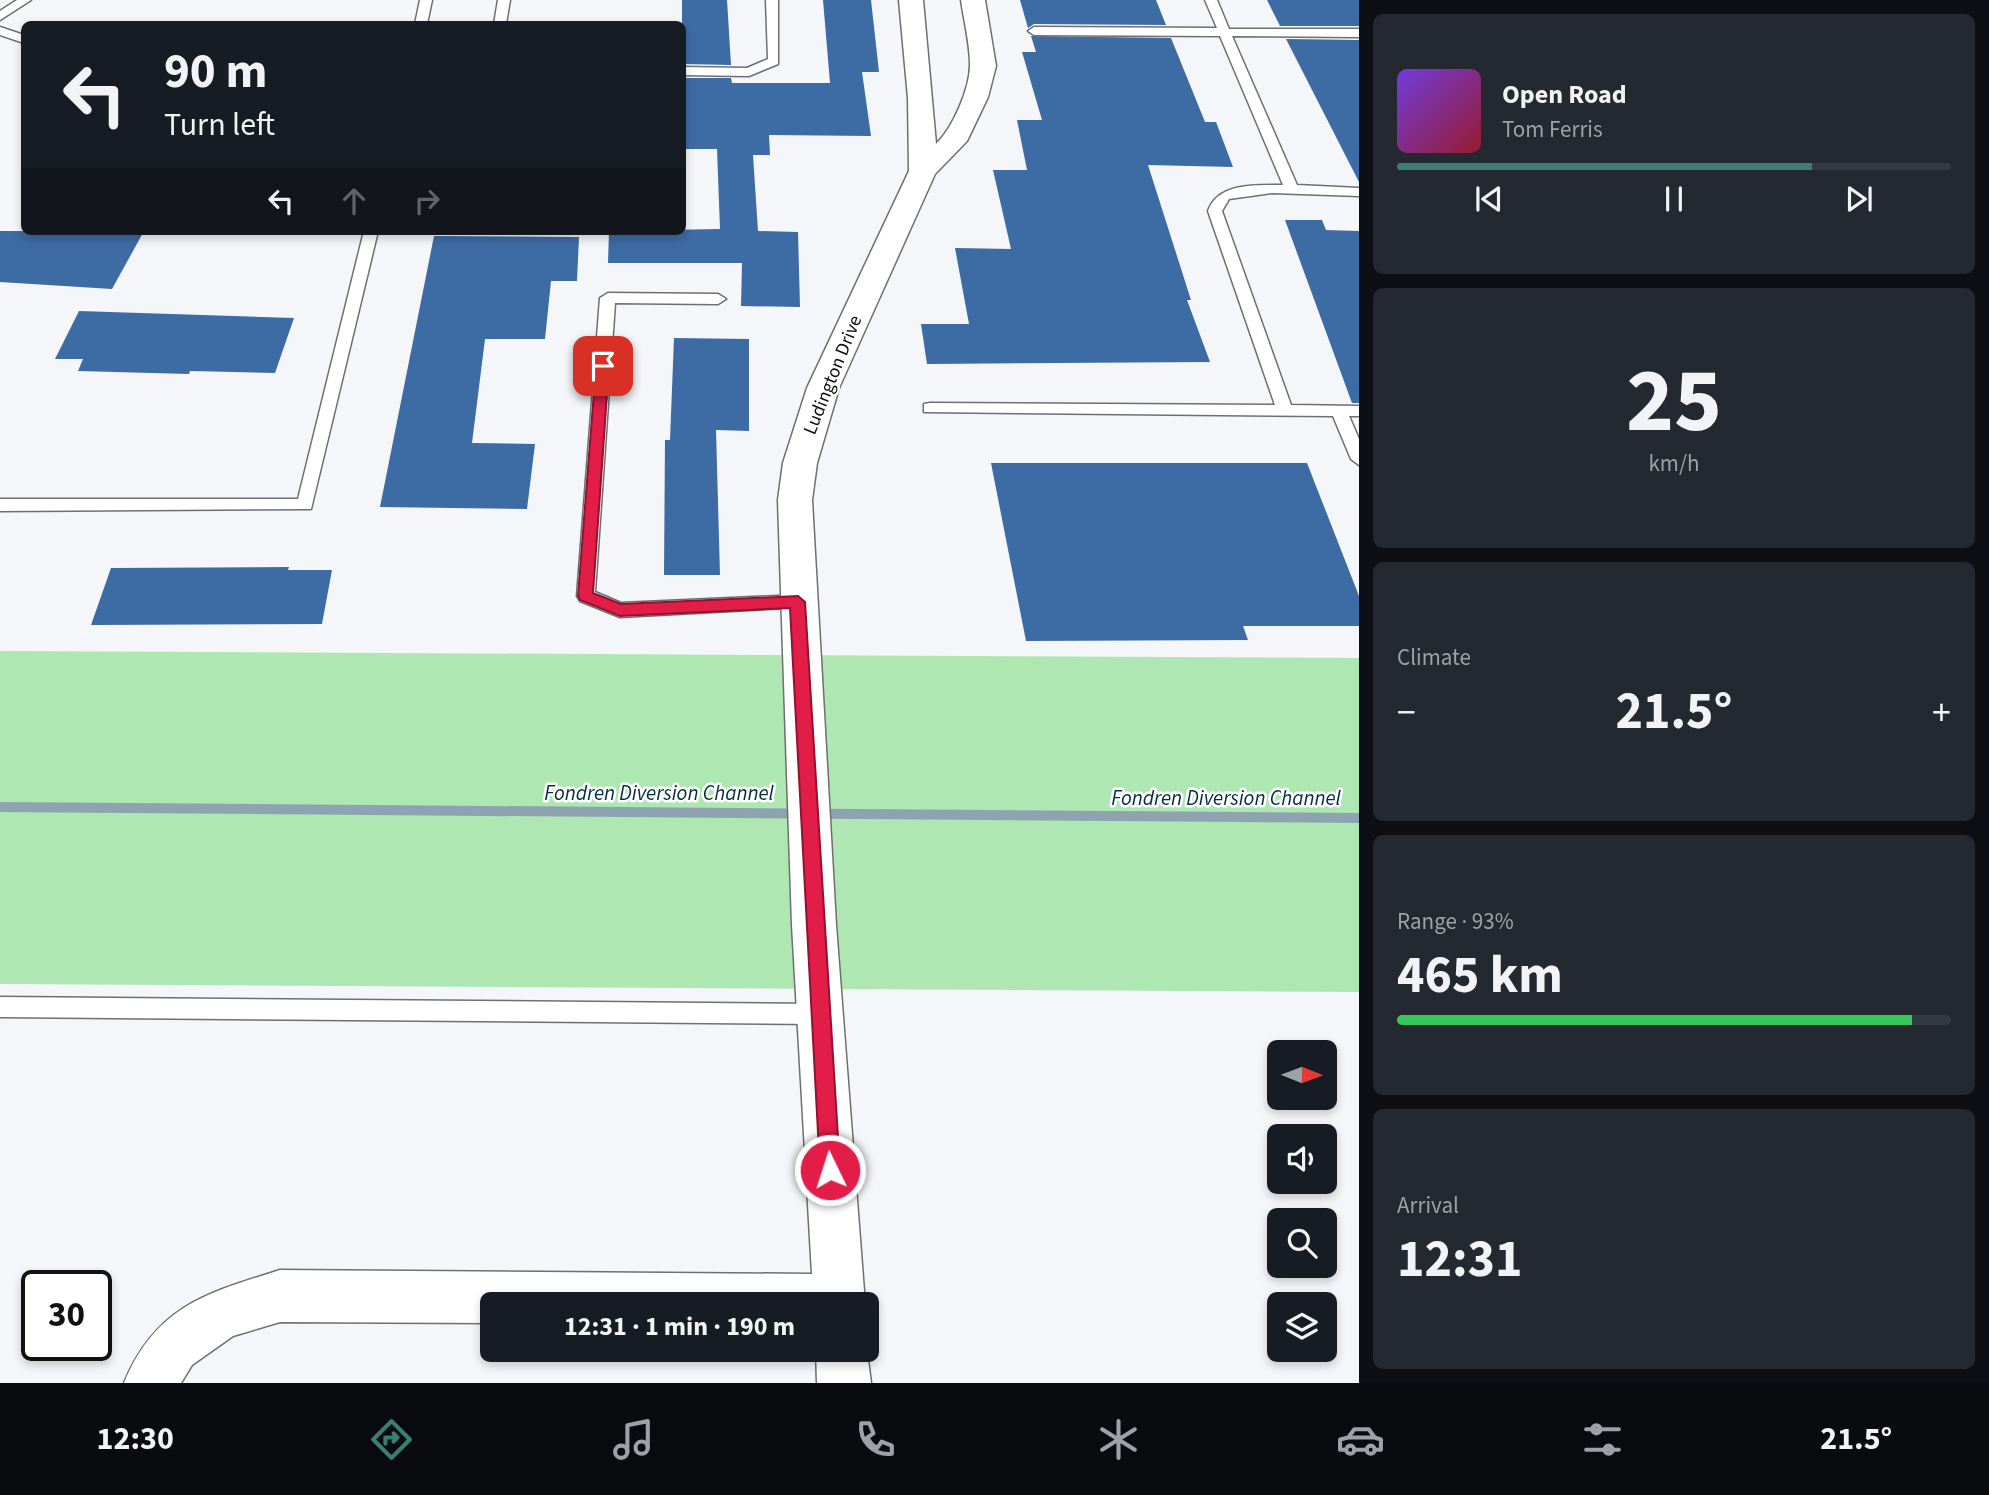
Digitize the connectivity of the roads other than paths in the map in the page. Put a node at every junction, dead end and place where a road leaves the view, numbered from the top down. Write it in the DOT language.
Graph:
graph roads {
  1 [pos="25,0"];
  2 [pos="426,0"];
  3 [pos="504,0"];
  4 [pos="772,0"];
  5 [pos="911,0"];
  6 [pos="973,0"];
  7 [pos="1211,0"];
  8 [pos="0,16"];
  9 [pos="422,21"];
  10 [pos="500,21"];
  11 [pos="0,31"];
  12 [pos="1034,31"];
  13 [pos="1224,32"];
  14 [pos="1359,33"];
  15 [pos="21,38"];
  16 [pos="686,71"];
  17 [pos="923,171"];
  18 [pos="1292,191"];
  19 [pos="1359,192"];
  20 [pos="370,235"];
  21 [pos="718,299"];
  22 [pos="930,408"];
  23 [pos="1285,410"];
  24 [pos="1339,411"];
  25 [pos="1359,411"];
  26 [pos="1359,459"];
  27 [pos="0,505"];
  28 [pos="798,602"];
  29 [pos="0,1007"];
  30 [pos="820,1014"];
  31 [pos="838,1292"];
  32 [pos="480,1304"];
  33 [pos="843,1362"];
  34 [pos="151,1383"];
  35 [pos="844,1383"];
  1 -- 8 [label="lane"];
  2 -- 9 [label="lane"];
  3 -- 10 [label="lane"];
  4 -- 16 [label="lane"];
  5 -- 17 [label="street, Ludington Drive"];
  6 -- 17 [label="street, Ludington Drive"];
  7 -- 13 [label="lane"];
  11 -- 15 [label="lane"];
  12 -- 13 [label="lane"];
  13 -- 14 [label="lane"];
  13 -- 18 [label="lane"];
  17 -- 28 [label="street, Ludington Drive"];
  18 -- 19 [label="lane"];
  18 -- 23 [label="lane"];
  20 -- 27 [label="lane"];
  21 -- 28 [label="lane"];
  22 -- 23 [label="lane"];
  23 -- 24 [label="lane"];
  24 -- 25 [label="lane"];
  24 -- 26 [label="lane"];
  28 -- 30 [label="street, Ludington Drive"];
  29 -- 30 [label="lane"];
  30 -- 31 [label="street, Ludington Drive"];
  32 -- 34 [label="street"];
  33 -- 35 [label="street, Ludington Drive"];
}
